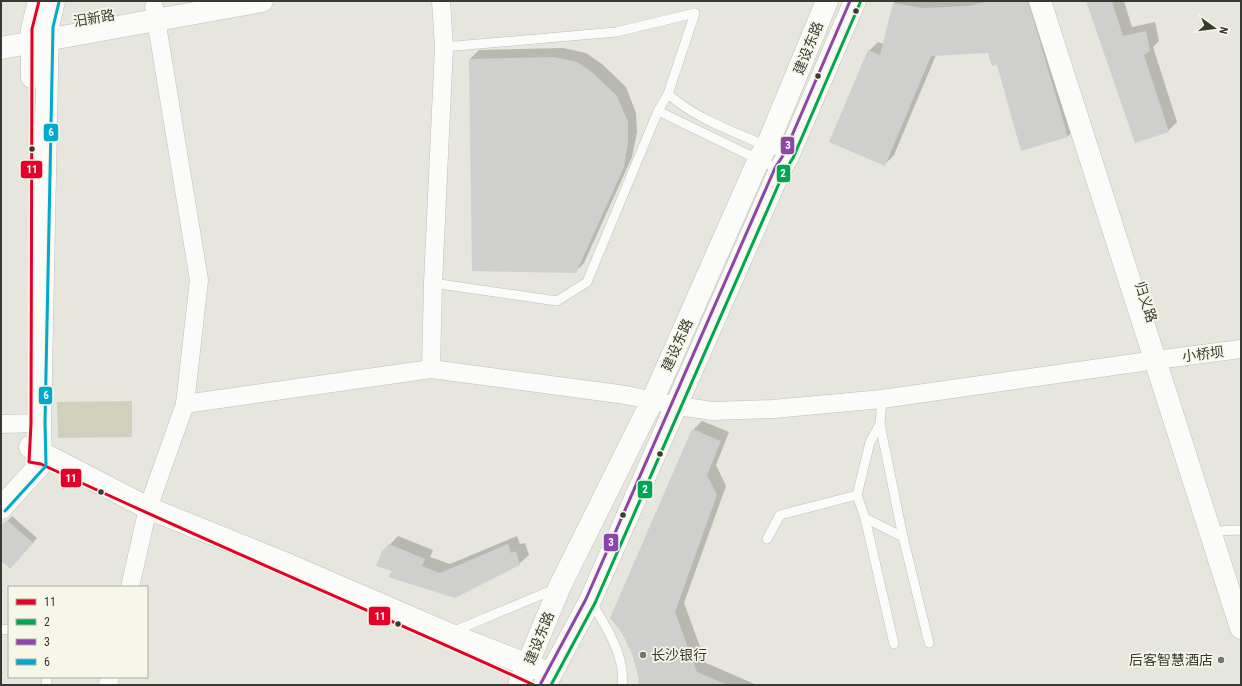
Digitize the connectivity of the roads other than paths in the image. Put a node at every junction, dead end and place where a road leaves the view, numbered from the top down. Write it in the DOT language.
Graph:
graph roads {
  1 [pos="39,1"];
  2 [pos="54,1"];
  3 [pos="187,1"];
  4 [pos="262,1"];
  5 [pos="441,1"];
  6 [pos="828,1"];
  7 [pos="854,1"];
  8 [pos="1040,1"];
  9 [pos="1050,1"];
  10 [pos="155,13"];
  11 [pos="1,34"];
  12 [pos="40,34"];
  13 [pos="444,47"];
  14 [pos="1,48"];
  15 [pos="668,94"];
  16 [pos="658,111"];
  17 [pos="763,152"];
  18 [pos="784,163"];
  19 [pos="433,283"];
  20 [pos="1241,349"];
  21 [pos="1160,359"];
  22 [pos="431,369"];
  23 [pos="882,399"];
  24 [pos="653,400"];
  25 [pos="185,404"];
  26 [pos="677,406"];
  27 [pos="1,424"];
  28 [pos="36,424"];
  29 [pos="880,424"];
  30 [pos="35,456"];
  31 [pos="1,492"];
  32 [pos="858,495"];
  33 [pos="1,508"];
  34 [pos="147,511"];
  35 [pos="865,518"];
  36 [pos="1241,530"];
  37 [pos="1217,531"];
  38 [pos="903,537"];
  39 [pos="767,539"];
  40 [pos="130,586"];
  41 [pos="560,586"];
  42 [pos="590,601"];
  43 [pos="1241,603"];
  44 [pos="1241,628"];
  45 [pos="442,636"];
  46 [pos="929,643"];
  47 [pos="894,644"];
  48 [pos="533,679"];
  49 [pos="622,685"];
  1 -- 12 [label="street"];
  2 -- 12 [label="street"];
  3 -- 10 [label="street, 汨新路"];
  4 -- 10 [label="street"];
  5 -- 13 [label="street"];
  6 -- 17 [label="street, 建设东路"];
  7 -- 18 [label="street, 建设东路"];
  8 -- 21 [label="street"];
  9 -- 21 [label="street, 归义路"];
  10 -- 12 [label="street, 汨新路"];
  10 -- 25 [label="street"];
  11 -- 12 [label="street, 汨新路"];
  12 -- 14 [label="street"];
  12 -- 28 [label="street"];
  13 -- 15 [label="lane"];
  13 -- 19 [label="street"];
  15 -- 16 [label="lane"];
  15 -- 17 [label="lane"];
  16 -- 17 [label="lane"];
  16 -- 19 [label="lane"];
  17 -- 18 [label="lane"];
  17 -- 18 [label="lane"];
  17 -- 24 [label="street, 建设东路"];
  18 -- 26 [label="street, 建设东路"];
  19 -- 22 [label="street"];
  20 -- 21 [label="street, 小桥坝"];
  21 -- 23 [label="street, 小桥坝"];
  21 -- 37 [label="street, 归义路"];
  21 -- 44 [label="street"];
  22 -- 24 [label="street, 小桥坝"];
  22 -- 25 [label="street, 小桥坝"];
  23 -- 26 [label="street, 小桥坝"];
  23 -- 29 [label="lane"];
  24 -- 26 [label="street, 小桥坝"];
  24 -- 41 [label="street, 建设东路"];
  25 -- 34 [label="street"];
  26 -- 42 [label="street, 建设东路"];
  27 -- 28 [label="street"];
  28 -- 30 [label="street"];
  29 -- 32 [label="lane"];
  29 -- 38 [label="lane"];
  30 -- 31 [label="street"];
  30 -- 33 [label="street"];
  30 -- 34 [label="street"];
  32 -- 35 [label="lane"];
  32 -- 39 [label="lane"];
  34 -- 40 [label="street"];
  34 -- 45 [label="street"];
  35 -- 38 [label="lane"];
  35 -- 47 [label="lane"];
  36 -- 37 [label="lane"];
  37 -- 43 [label="street, 归义路"];
  38 -- 46 [label="lane"];
  41 -- 45 [label="lane"];
  41 -- 48 [label="street, 建设东路"];
  42 -- 48 [label="street, 建设东路"];
  42 -- 49 [label="lane"];
  45 -- 48 [label="street"];
}
